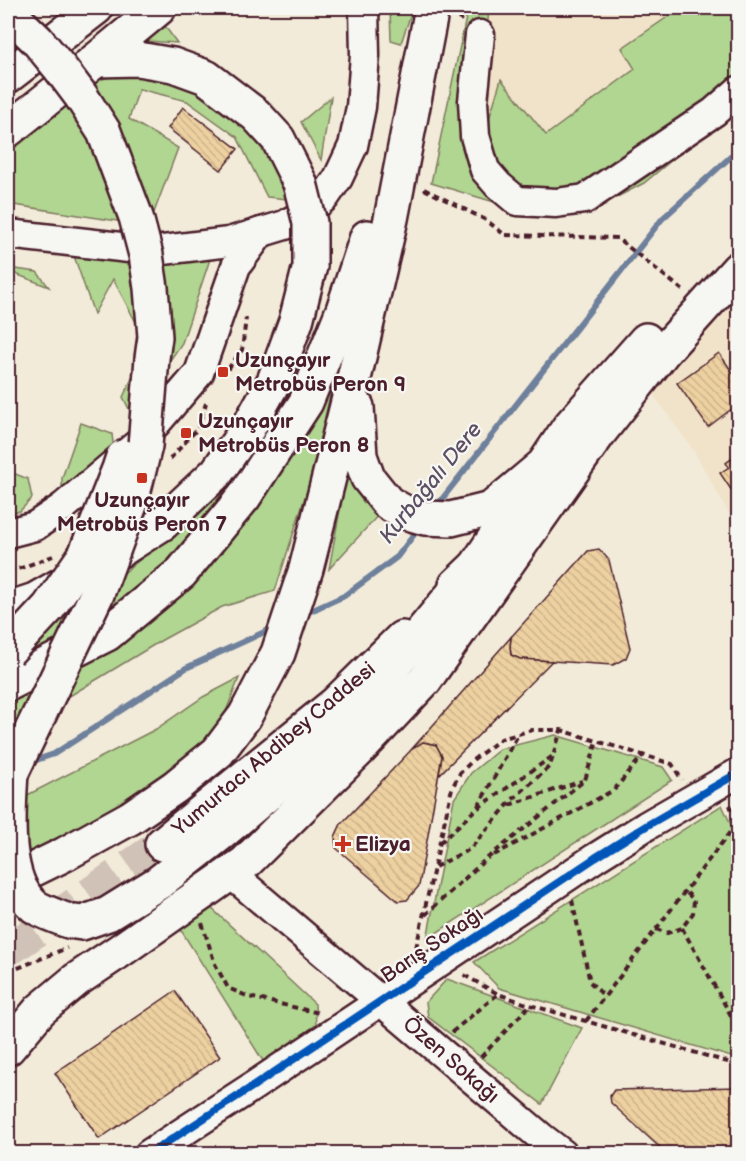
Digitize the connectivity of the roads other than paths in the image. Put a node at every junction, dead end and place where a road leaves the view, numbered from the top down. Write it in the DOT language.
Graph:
graph roads {
  1 [pos="96,8"];
  2 [pos="159,8"];
  3 [pos="364,8"];
  4 [pos="431,8"];
  5 [pos="8,12"];
  6 [pos="480,35"];
  7 [pos="96,60"];
  8 [pos="8,76"];
  9 [pos="738,91"];
  10 [pos="8,130"];
  11 [pos="261,232"];
  12 [pos="8,234"];
  13 [pos="738,248"];
  14 [pos="738,269"];
  15 [pos="152,358"];
  16 [pos="356,370"];
  17 [pos="541,467"];
  18 [pos="8,533"];
  19 [pos="476,566"];
  20 [pos="8,609"];
  21 [pos="8,651"];
  22 [pos="8,684"];
  23 [pos="738,772"];
  24 [pos="9,776"];
  25 [pos="162,844"];
  26 [pos="230,873"];
  27 [pos="8,882"];
  28 [pos="381,1000"];
  29 [pos="8,1048"];
  30 [pos="149,1154"];
  31 [pos="563,1154"];
  1 -- 8 [label="main road"];
  2 -- 7 [label="main road"];
  3 -- 11 [label="street"];
  4 -- 16 [label="main road"];
  4 -- 22 [label="main road"];
  5 -- 15 [label="main road, bridge"];
  6 -- 9 [label="street"];
  7 -- 10 [label="main road"];
  7 -- 20 [label="main road, bridge"];
  11 -- 12 [label="street"];
  11 -- 18 [label="street"];
  13 -- 17 [label="main road, Yumurtacı Abdibey Caddesi"];
  14 -- 26 [label="main road"];
  15 -- 21 [label="main road, bridge"];
  15 -- 24 [label="main road, bridge"];
  16 -- 17 [label="main road"];
  16 -- 27 [label="main road"];
  17 -- 19 [label="main road, Yumurtacı Abdibey Caddesi"];
  19 -- 24 [label="main road, bridge"];
  19 -- 25 [label="main road, Yumurtacı Abdibey Caddesi"];
  23 -- 28 [label="street, Barış Sokağı"];
  26 -- 28 [label="street, Özen Sokağı"];
  26 -- 29 [label="main road"];
  28 -- 30 [label="street, Barış Sokağı"];
  28 -- 31 [label="street, Özen Sokağı"];
}
